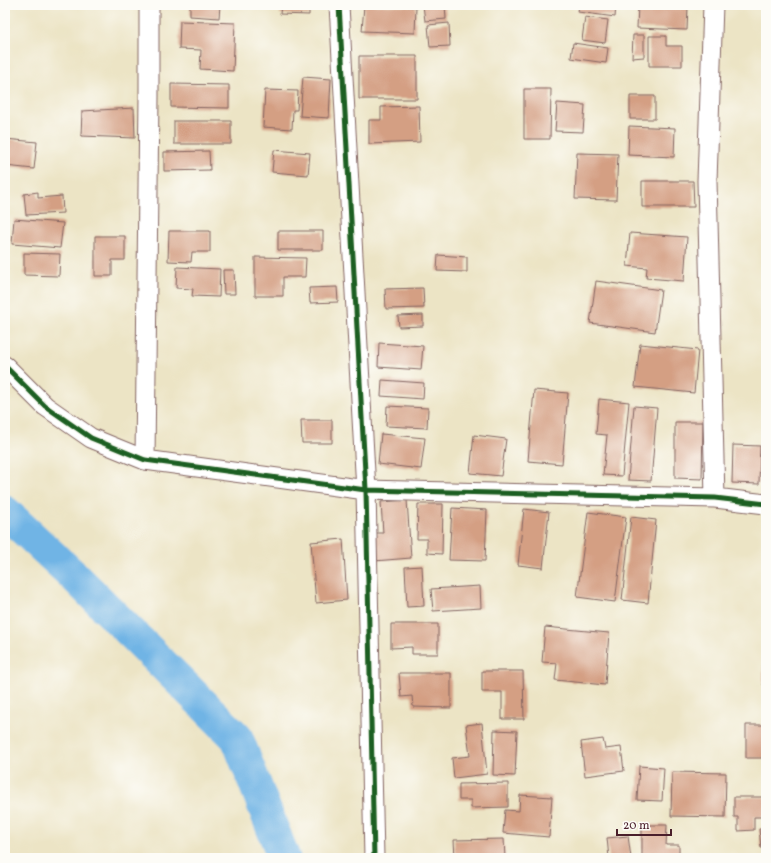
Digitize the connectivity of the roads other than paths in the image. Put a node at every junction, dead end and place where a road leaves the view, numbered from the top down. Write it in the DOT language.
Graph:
graph roads {
  1 [pos="149,5"];
  2 [pos="339,5"];
  3 [pos="712,5"];
  4 [pos="5,366"];
  5 [pos="145,460"];
  6 [pos="366,490"];
  7 [pos="714,498"];
  8 [pos="766,504"];
  9 [pos="374,858"];
  1 -- 5 [label="street"];
  2 -- 6 [label="street"];
  3 -- 7 [label="street"];
  4 -- 5 [label="street"];
  5 -- 6 [label="street"];
  6 -- 7 [label="street"];
  6 -- 9 [label="street"];
  7 -- 8 [label="street"];
}
